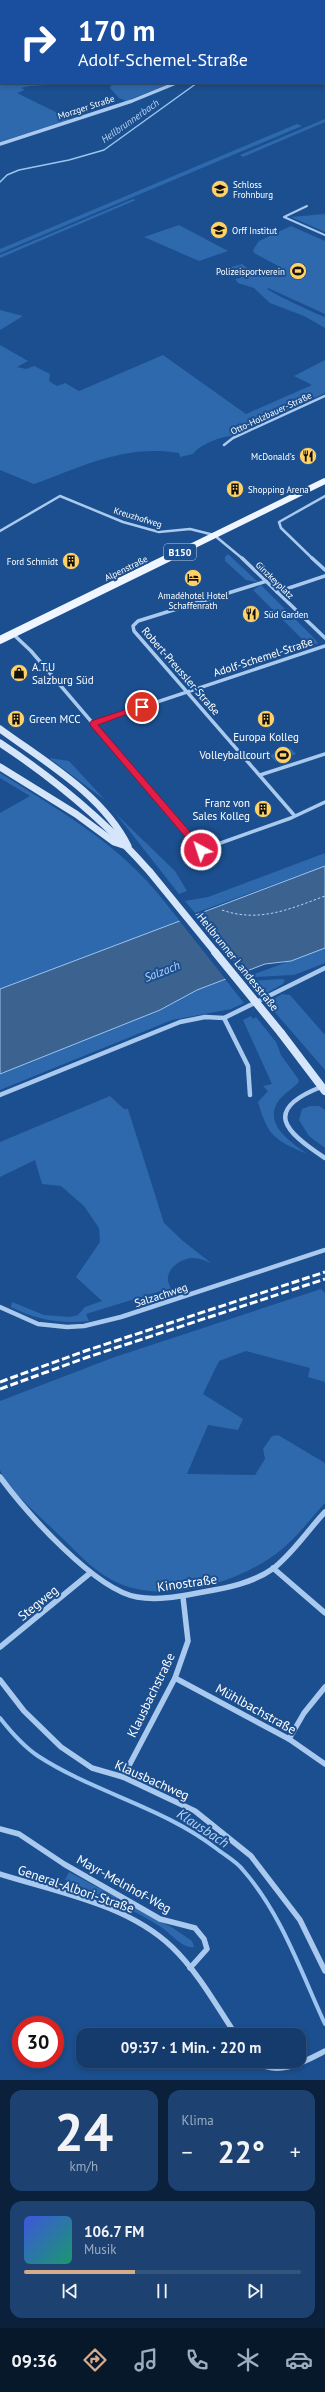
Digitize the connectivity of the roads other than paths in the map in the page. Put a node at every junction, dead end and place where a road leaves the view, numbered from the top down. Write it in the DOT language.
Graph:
graph roads {
  1 [pos="174,84"];
  2 [pos="0,144"];
  3 [pos="307,206"];
  4 [pos="325,235"];
  5 [pos="325,396"];
  6 [pos="224,444"];
  7 [pos="325,481"];
  8 [pos="325,496"];
  9 [pos="0,530"];
  10 [pos="214,535"];
  11 [pos="325,570"];
  12 [pos="325,576"];
  13 [pos="266,581"];
  14 [pos="277,592"];
  15 [pos="13,634"];
  16 [pos="325,638"];
  17 [pos="0,640"];
  18 [pos="325,646"];
  19 [pos="187,692"];
  20 [pos="94,723"];
  21 [pos="0,729"];
  22 [pos="0,742"];
  23 [pos="325,754"];
  24 [pos="0,767"];
  25 [pos="260,775"];
  26 [pos="325,802"];
  27 [pos="294,815"];
  28 [pos="131,850"];
  29 [pos="325,968"];
  30 [pos="224,1018"];
  31 [pos="324,1087"];
  32 [pos="0,1095"];
  33 [pos="250,1095"];
  34 [pos="325,1158"];
  35 [pos="325,1250"];
  36 [pos="0,1307"];
  37 [pos="0,1477"];
  38 [pos="325,1512"];
  39 [pos="273,1568"];
  40 [pos="89,1574"];
  41 [pos="184,1597"];
  42 [pos="325,1613"];
  43 [pos="0,1647"];
  44 [pos="175,1678"];
  45 [pos="0,1680"];
  46 [pos="325,1687"];
  47 [pos="289,1739"];
  48 [pos="325,1764"];
  49 [pos="123,1777"];
  50 [pos="0,1829"];
  51 [pos="0,1874"];
  52 [pos="190,1968"];
  53 [pos="325,1971"];
  54 [pos="231,2028"];
  55 [pos="325,2051"];
  56 [pos="306,2060"];
  57 [pos="262,2068"];
  58 [pos="290,2068"];
  1 -- 2 [label="street, Morzger Straße"];
  3 -- 4 [label="street"];
  5 -- 6 [label="street, Otto-Holzbauer-Straße"];
  7 -- 10 [label="main road, Alpenstraße / B150"];
  8 -- 11 [label="street"];
  9 -- 10 [label="street, Kreuzhofweg"];
  10 -- 13 [label="street, Ginzkeyplatz"];
  10 -- 15 [label="main road, Alpenstraße / B150"];
  12 -- 14 [label="street"];
  13 -- 14 [label="street, Ginzkeyplatz"];
  13 -- 19 [label="street, Robert-Preussler-Straße"];
  14 -- 16 [label="street, Ginzkeyplatz"];
  15 -- 17 [label="main road, Alpenstraße / B150"];
  15 -- 20 [label="street"];
  18 -- 19 [label="street, Adolf-Schemel-Straße"];
  19 -- 20 [label="street, Adolf-Schemel-Straße"];
  19 -- 25 [label="street, Robert-Preussler-Straße"];
  20 -- 27 [label="street"];
  21 -- 28 [label="main road, Hellbrunner Landesstraße"];
  22 -- 28 [label="main road, Hellbrunner Landesstraße"];
  23 -- 25 [label="street"];
  24 -- 28 [label="main road, Hellbrunner Landesstraße"];
  25 -- 27 [label="street, Robert-Preussler-Straße"];
  26 -- 27 [label="street"];
  28 -- 31 [label="main road, Hellbrunner Landesstraße, bridge"];
  29 -- 30 [label="street"];
  30 -- 32 [label="street"];
  30 -- 33 [label="street"];
  31 -- 34 [label="street"];
  35 -- 36 [label="street, Salzachweg"];
  37 -- 40 [label="street, Kinostraße"];
  38 -- 39 [label="street, Kinostraße"];
  39 -- 41 [label="street, Kinostraße"];
  39 -- 42 [label="street"];
  40 -- 41 [label="street, Kinostraße"];
  40 -- 43 [label="street, Stegweg"];
  41 -- 44 [label="street, Klausbachstraße"];
  44 -- 47 [label="street, Mühlbachstraße"];
  44 -- 49 [label="street, Klausbachstraße"];
  45 -- 49 [label="street, Klausbachweg"];
  46 -- 47 [label="street"];
  47 -- 48 [label="street, Mühlbachstraße"];
  49 -- 53 [label="street, Klausbachweg"];
  50 -- 52 [label="street, Mayr-Melnhof-Weg"];
  51 -- 52 [label="street, General-Albori-Straße"];
  52 -- 54 [label="street, General-Albori-Straße"];
  55 -- 56 [label="street"];
  57 -- 58 [label="street"];
}
